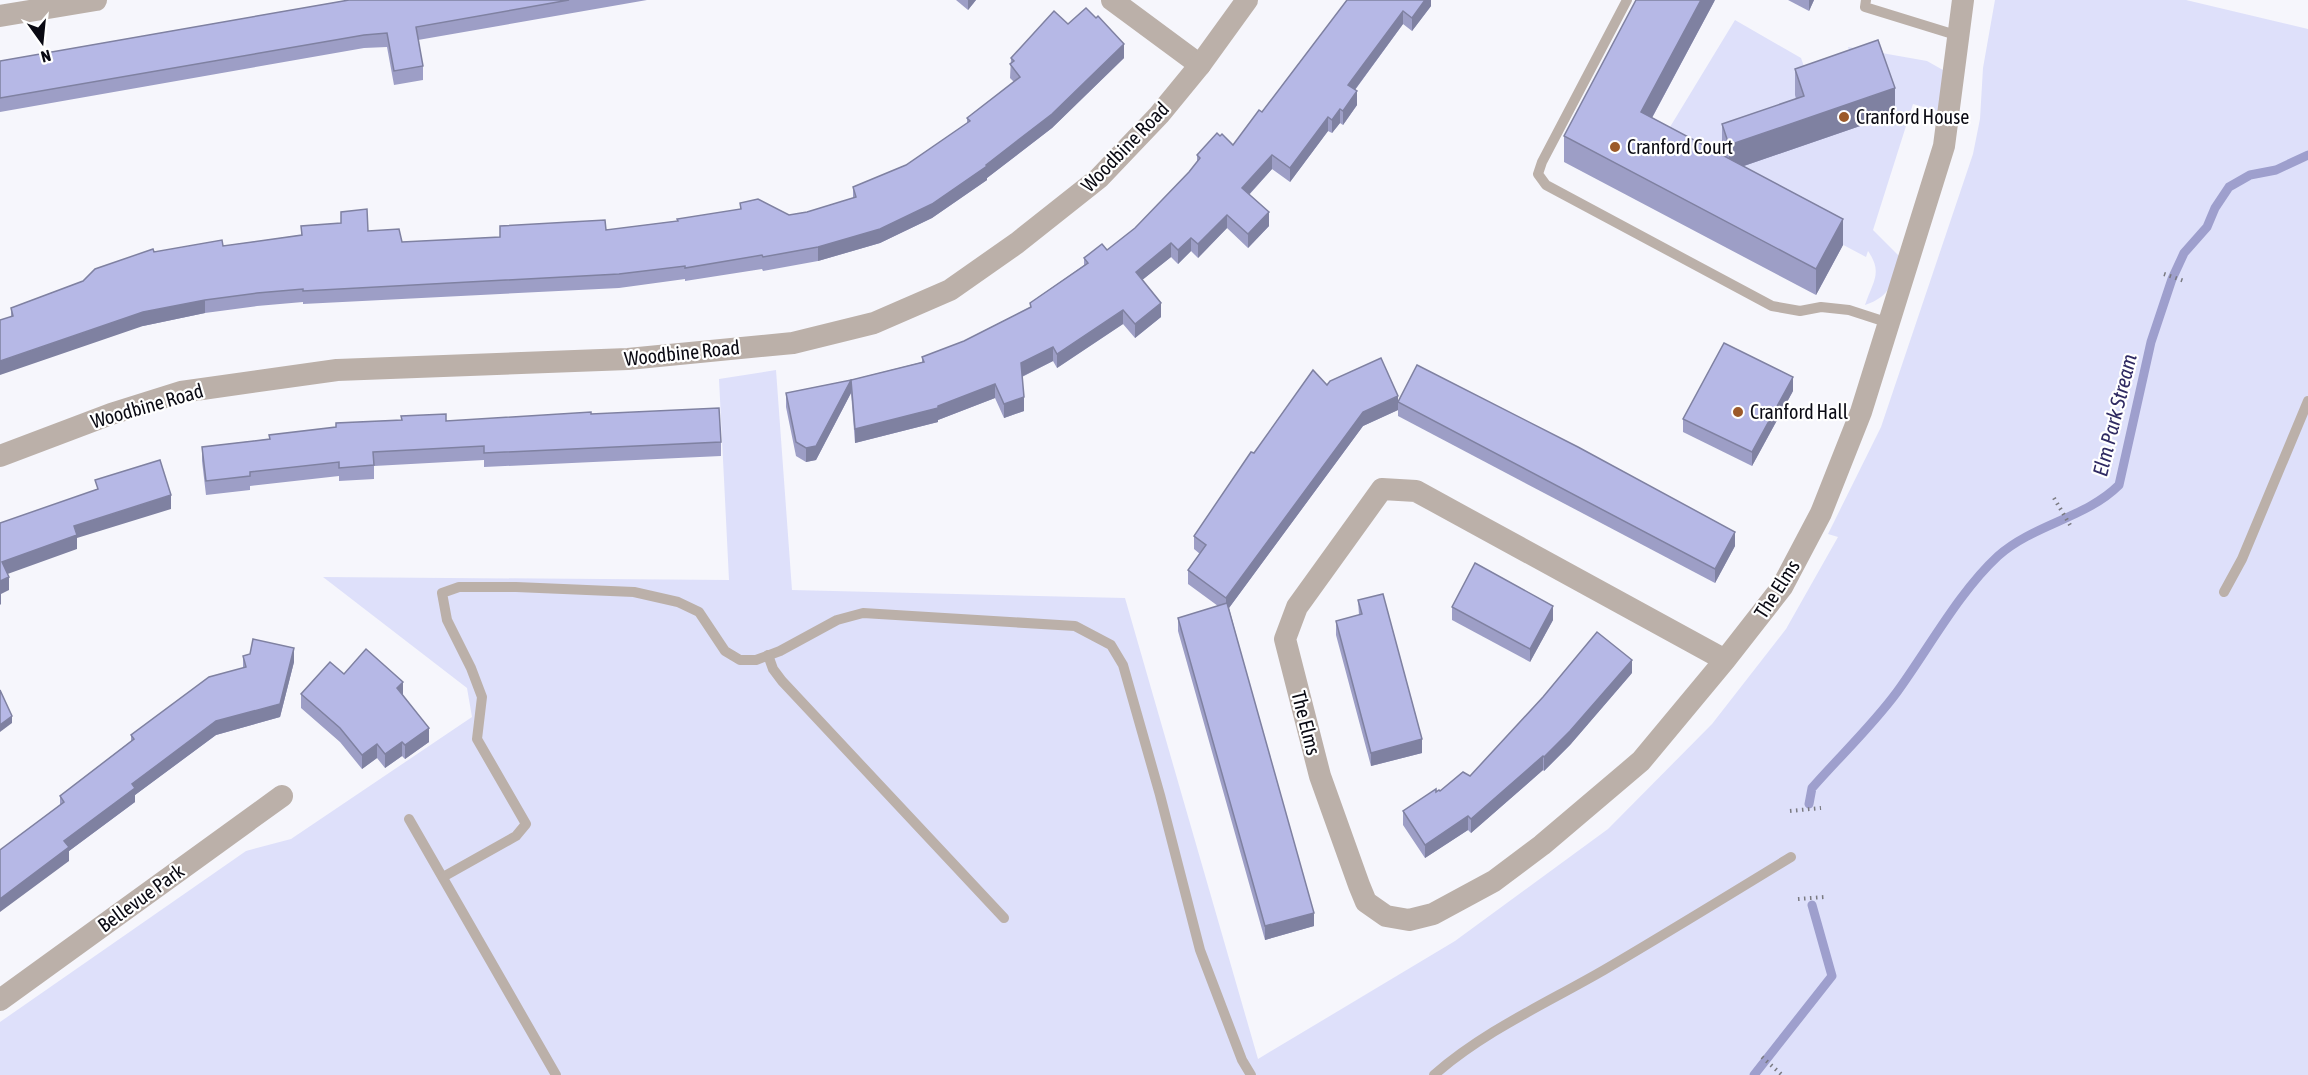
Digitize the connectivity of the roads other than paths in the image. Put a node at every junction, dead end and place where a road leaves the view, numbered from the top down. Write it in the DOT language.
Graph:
graph roads {
  1 [pos="96,0"];
  2 [pos="1112,0"];
  3 [pos="1247,0"];
  4 [pos="1627,0"];
  5 [pos="1866,0"];
  6 [pos="1963,0"];
  7 [pos="0,16"];
  8 [pos="1959,36"];
  9 [pos="1200,65"];
  10 [pos="1889,323"];
  11 [pos="2308,401"];
  12 [pos="0,456"];
  13 [pos="2224,592"];
  14 [pos="768,656"];
  15 [pos="1725,660"];
  16 [pos="282,796"];
  17 [pos="409,819"];
  18 [pos="1791,857"];
  19 [pos="443,877"];
  20 [pos="1004,918"];
  21 [pos="0,1000"];
  22 [pos="556,1075"];
  23 [pos="1251,1075"];
  24 [pos="1434,1075"];
  1 -- 7 [label="street"];
  2 -- 9 [label="street"];
  3 -- 9 [label="street, Woodbine Road"];
  4 -- 10 [label="lane"];
  5 -- 8 [label="lane"];
  6 -- 8 [label="street, The Elms"];
  8 -- 10 [label="street, The Elms"];
  9 -- 12 [label="street, Woodbine Road"];
  10 -- 15 [label="street, The Elms"];
  11 -- 13 [label="lane"];
  14 -- 19 [label="lane"];
  14 -- 20 [label="lane"];
  14 -- 23 [label="lane"];
  15 -- 15 [label="street, The Elms"];
  16 -- 21 [label="street, Bellevue Park"];
  17 -- 19 [label="lane"];
  18 -- 24 [label="lane"];
  19 -- 22 [label="lane"];
}
